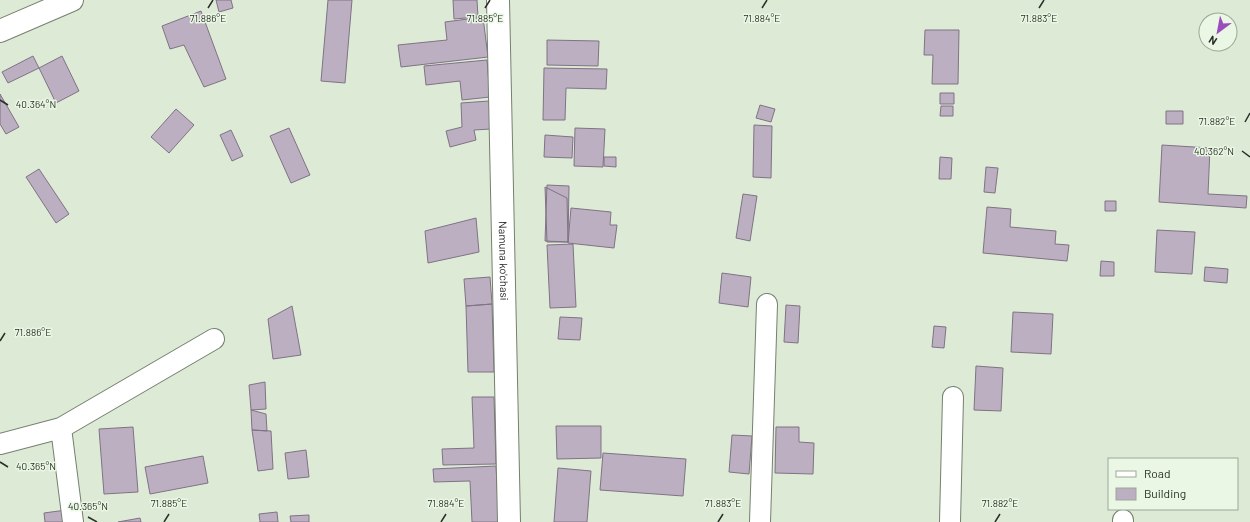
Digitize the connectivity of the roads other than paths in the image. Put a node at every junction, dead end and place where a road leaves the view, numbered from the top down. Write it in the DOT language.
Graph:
graph roads {
  1 [pos="72,0"];
  2 [pos="498,0"];
  3 [pos="0,31"];
  4 [pos="767,304"];
  5 [pos="214,339"];
  6 [pos="953,397"];
  7 [pos="61,428"];
  8 [pos="0,444"];
  9 [pos="73,522"];
  10 [pos="509,522"];
  11 [pos="760,522"];
  12 [pos="950,522"];
  1 -- 3 [label="main road"];
  2 -- 10 [label="main road, Namuna ko'chasi"];
  4 -- 11 [label="street"];
  5 -- 7 [label="street"];
  6 -- 12 [label="street"];
  7 -- 8 [label="street"];
  7 -- 9 [label="street"];
}
